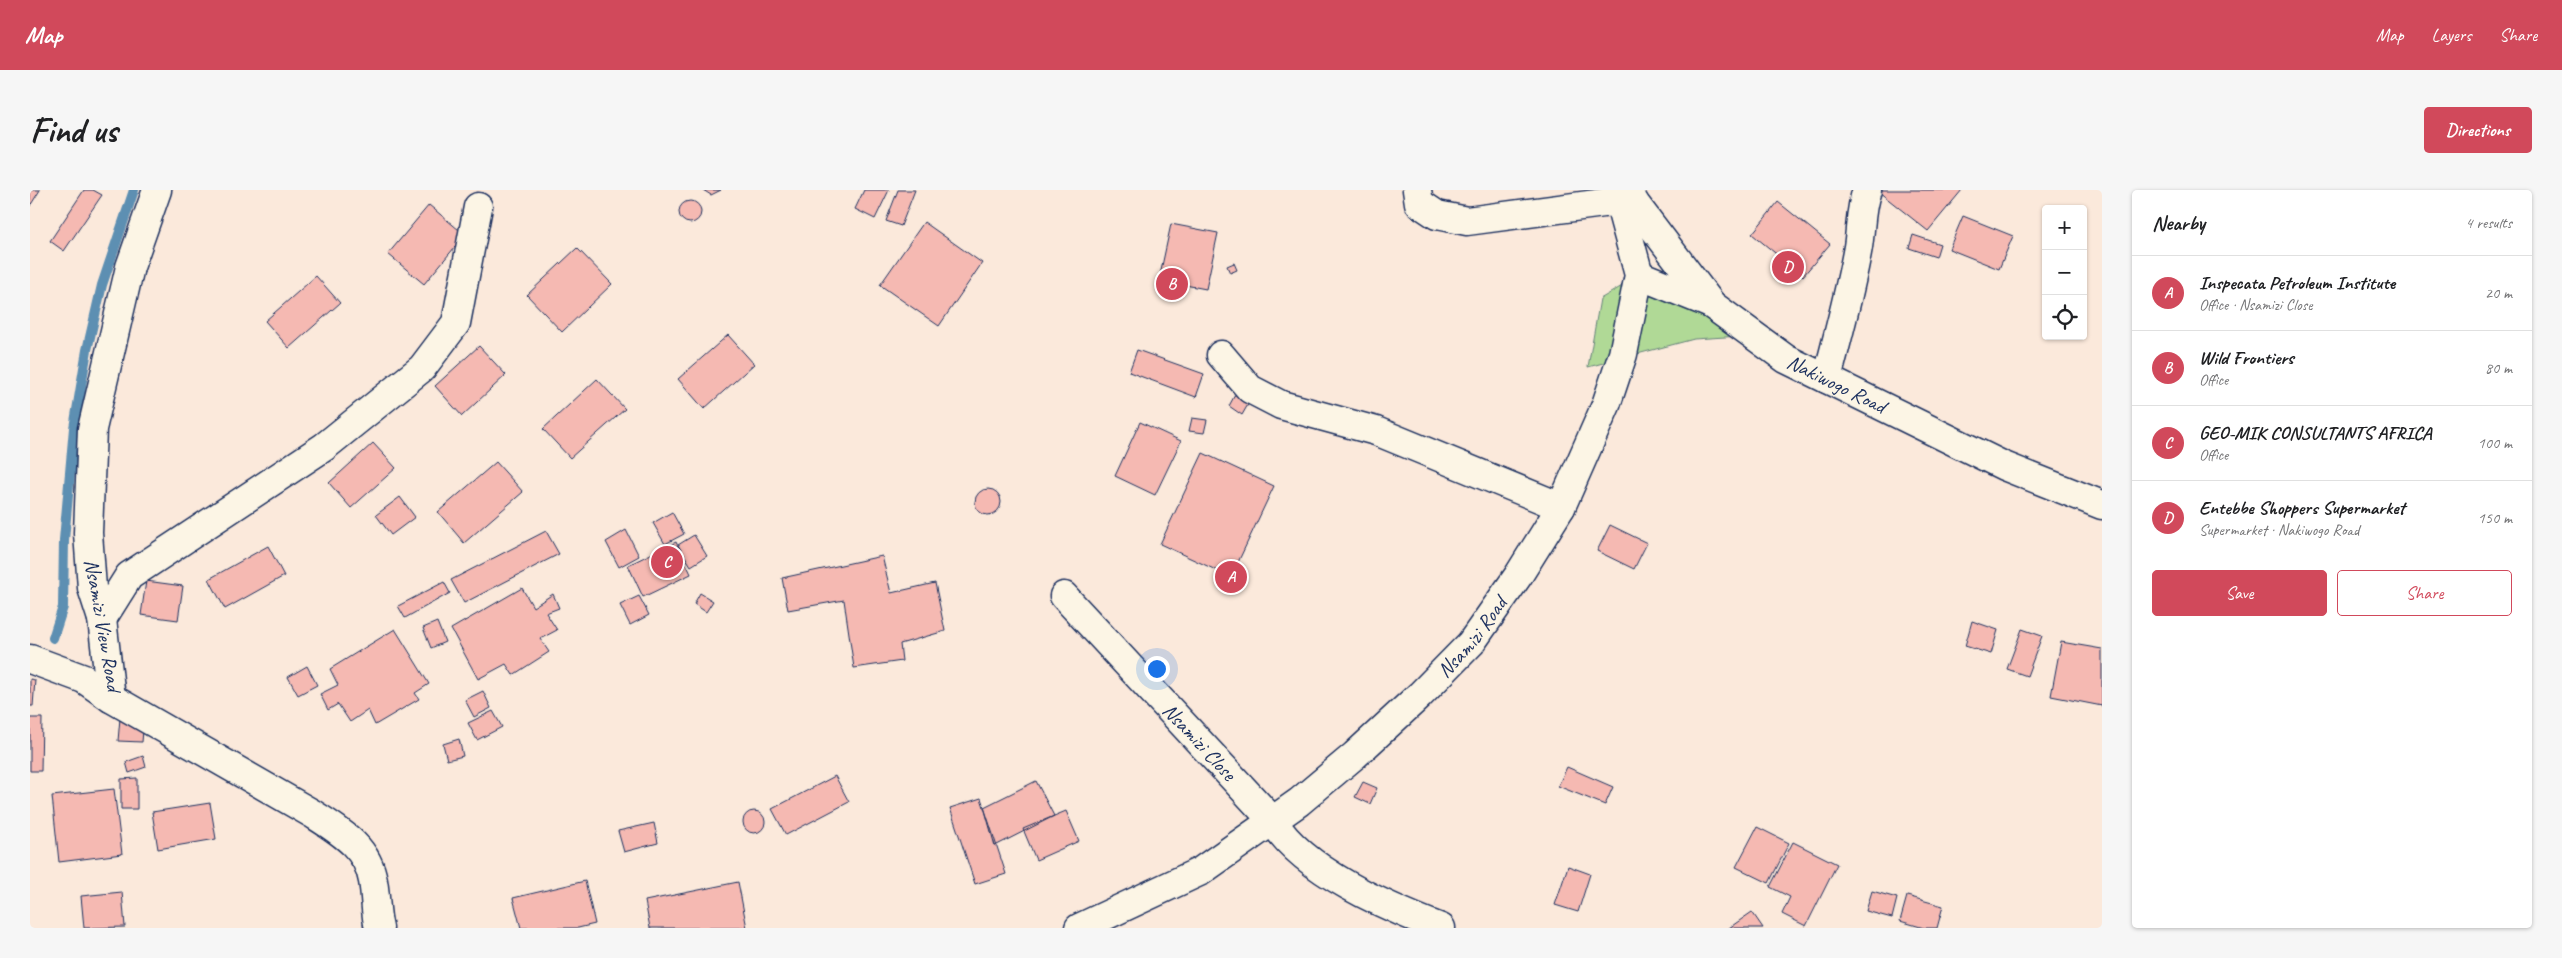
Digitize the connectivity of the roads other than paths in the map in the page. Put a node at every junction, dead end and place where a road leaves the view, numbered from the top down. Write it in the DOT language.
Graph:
graph roads {
  1 [pos="157,190"];
  2 [pos="1417,190"];
  3 [pos="1867,190"];
  4 [pos="1621,194"];
  5 [pos="478,207"];
  6 [pos="1639,275"];
  7 [pos="1712,305"];
  8 [pos="1221,355"];
  9 [pos="1827,379"];
  10 [pos="2102,505"];
  11 [pos="1561,507"];
  12 [pos="1064,596"];
  13 [pos="102,619"];
  14 [pos="30,659"];
  15 [pos="111,698"];
  16 [pos="1273,821"];
  17 [pos="379,928"];
  18 [pos="1080,928"];
  19 [pos="1441,928"];
  1 -- 13 [label="street, Nsamizi View Road"];
  2 -- 4 [label="street"];
  3 -- 9 [label="street"];
  4 -- 6 [label="street, Nsamizi Road"];
  4 -- 7 [label="street, Nakiwogo Road"];
  5 -- 13 [label="street"];
  6 -- 7 [label="street"];
  6 -- 11 [label="street, Nsamizi Road"];
  7 -- 9 [label="street, Nakiwogo Road"];
  8 -- 11 [label="street"];
  9 -- 10 [label="street, Nakiwogo Road"];
  11 -- 16 [label="street, Nsamizi Road"];
  12 -- 16 [label="street, Nsamizi Close"];
  13 -- 15 [label="street, Nsamizi View Road"];
  14 -- 15 [label="street"];
  15 -- 17 [label="street, Nsamizi View Road"];
  16 -- 18 [label="street, Nsamizi Road"];
  16 -- 19 [label="street, Nsamizi Close"];
}
